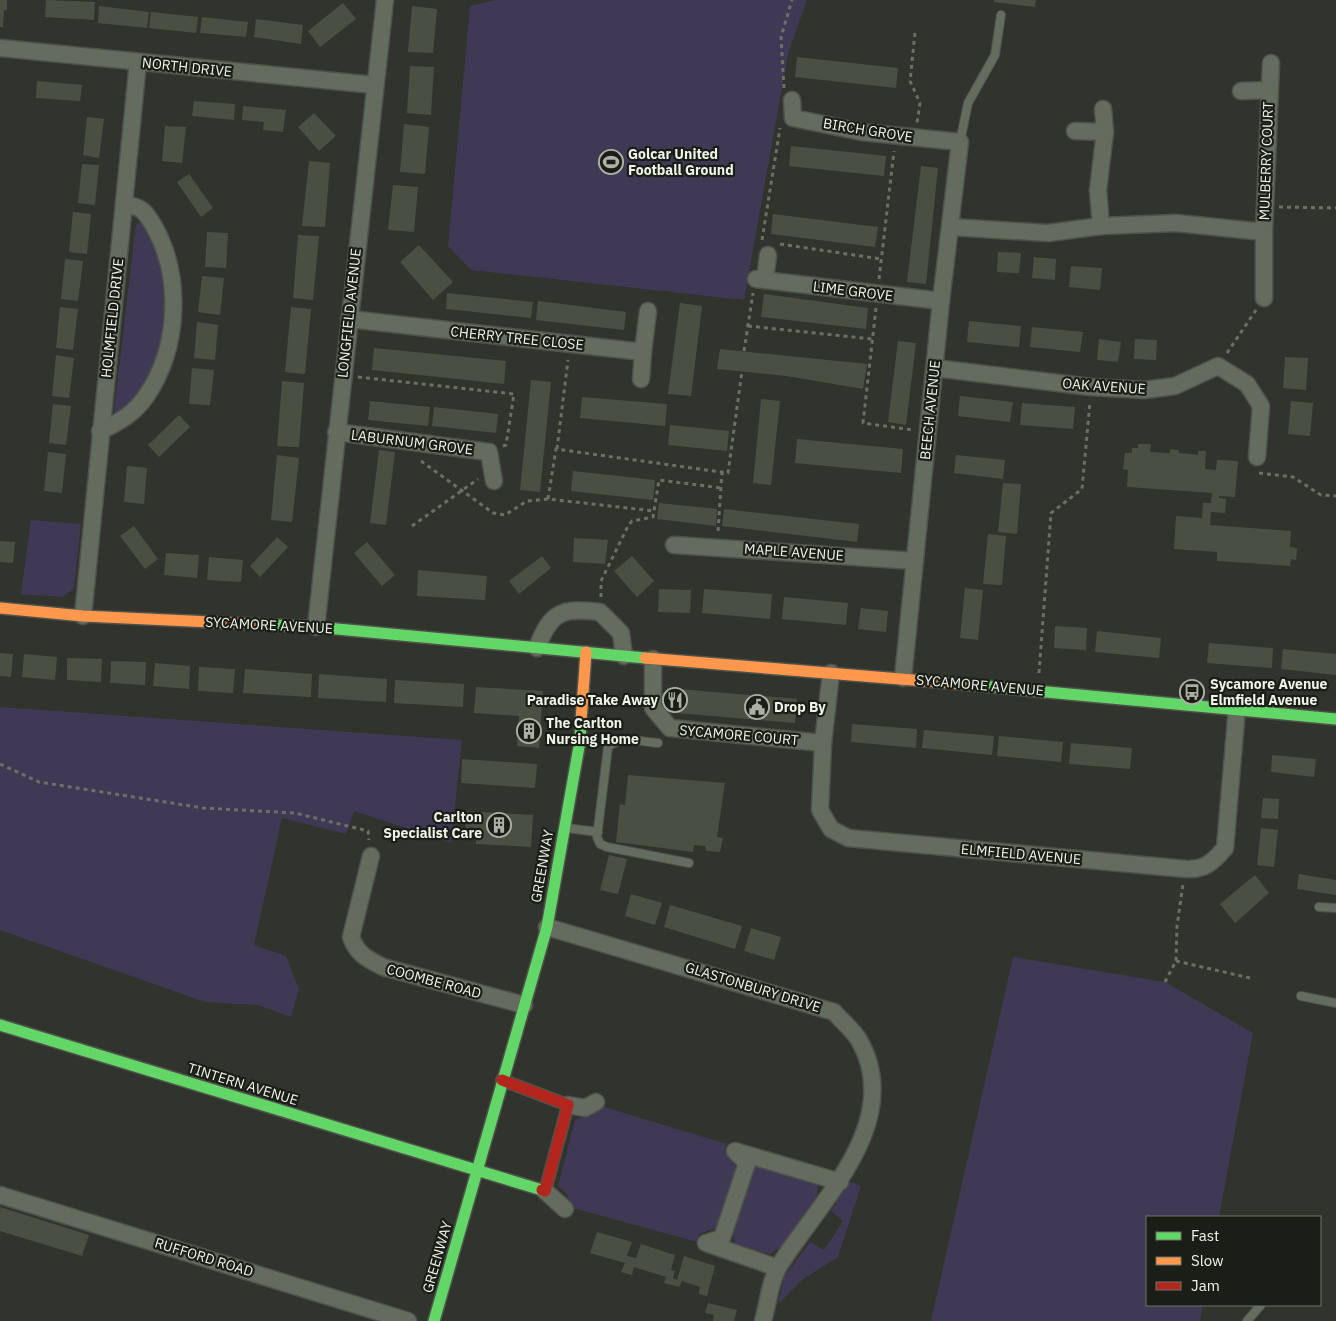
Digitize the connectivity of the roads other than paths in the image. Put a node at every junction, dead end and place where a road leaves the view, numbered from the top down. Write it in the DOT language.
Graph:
graph roads {
  1 [pos="385,0"];
  2 [pos="1002,15"];
  3 [pos="0,48"];
  4 [pos="138,62"];
  5 [pos="1271,63"];
  6 [pos="374,85"];
  7 [pos="1269,90"];
  8 [pos="1241,91"];
  9 [pos="788,97"];
  10 [pos="1103,109"];
  11 [pos="1075,131"];
  12 [pos="1105,132"];
  13 [pos="960,142"];
  14 [pos="124,205"];
  15 [pos="1101,226"];
  16 [pos="951,227"];
  17 [pos="1264,232"];
  18 [pos="768,255"];
  19 [pos="1264,298"];
  20 [pos="941,301"];
  21 [pos="648,311"];
  22 [pos="349,319"];
  23 [pos="643,352"];
  24 [pos="935,368"];
  25 [pos="641,379"];
  26 [pos="100,431"];
  27 [pos="336,432"];
  28 [pos="1257,457"];
  29 [pos="494,479"];
  30 [pos="674,545"];
  31 [pos="915,561"];
  32 [pos="0,608"];
  33 [pos="84,616"];
  34 [pos="316,627"];
  35 [pos="537,648"];
  36 [pos="586,652"];
  37 [pos="624,656"];
  38 [pos="653,659"];
  39 [pos="830,673"];
  40 [pos="904,678"];
  41 [pos="1237,708"];
  42 [pos="1336,719"];
  43 [pos="658,743"];
  44 [pos="823,743"];
  45 [pos="564,828"];
  46 [pos="598,832"];
  47 [pos="370,856"];
  48 [pos="689,863"];
  49 [pos="1318,907"];
  50 [pos="1336,908"];
  51 [pos="547,927"];
  52 [pos="1302,996"];
  53 [pos="1336,1003"];
  54 [pos="524,1005"];
  55 [pos="0,1025"];
  56 [pos="502,1080"];
  57 [pos="596,1102"];
  58 [pos="568,1105"];
  59 [pos="477,1172"];
  60 [pos="840,1182"];
  61 [pos="545,1190"];
  62 [pos="0,1195"];
  63 [pos="565,1209"];
  64 [pos="778,1268"];
  65 [pos="1259,1306"];
  66 [pos="408,1321"];
  67 [pos="434,1321"];
  68 [pos="763,1321"];
  69 [pos="1247,1321"];
  1 -- 6 [label="street, LONGFIELD AVENUE"];
  2 -- 13 [label="lane"];
  3 -- 4 [label="street, NORTH DRIVE"];
  4 -- 6 [label="street, NORTH DRIVE"];
  4 -- 14 [label="street, HOLMFIELD DRIVE"];
  5 -- 7 [label="street, MULBERRY COURT"];
  6 -- 22 [label="street, LONGFIELD AVENUE"];
  7 -- 8 [label="street, MULBERRY COURT"];
  7 -- 17 [label="street, MULBERRY COURT"];
  9 -- 13 [label="street, BIRCH GROVE"];
  10 -- 12 [label="street"];
  11 -- 12 [label="street"];
  12 -- 15 [label="street"];
  13 -- 16 [label="street, BEECH AVENUE"];
  14 -- 26 [label="street, HOLMFIELD DRIVE"];
  14 -- 26 [label="street"];
  15 -- 16 [label="street, MULBERRY COURT"];
  15 -- 17 [label="street, MULBERRY COURT"];
  16 -- 20 [label="street, BEECH AVENUE"];
  17 -- 19 [label="street, MULBERRY COURT"];
  18 -- 20 [label="street, LIME GROVE"];
  20 -- 24 [label="street, BEECH AVENUE"];
  21 -- 23 [label="street"];
  22 -- 23 [label="street, CHERRY TREE CLOSE"];
  22 -- 27 [label="street, LONGFIELD AVENUE"];
  23 -- 25 [label="street"];
  24 -- 28 [label="street, OAK AVENUE"];
  24 -- 31 [label="street, BEECH AVENUE"];
  26 -- 33 [label="street, HOLMFIELD DRIVE"];
  27 -- 29 [label="street, LABURNUM GROVE"];
  27 -- 34 [label="street, LONGFIELD AVENUE"];
  30 -- 31 [label="street, MAPLE AVENUE"];
  31 -- 40 [label="street, BEECH AVENUE"];
  32 -- 33 [label="street, SYCAMORE AVENUE"];
  33 -- 34 [label="street, SYCAMORE AVENUE"];
  34 -- 35 [label="street, SYCAMORE AVENUE"];
  35 -- 36 [label="street, SYCAMORE AVENUE"];
  35 -- 37 [label="street"];
  36 -- 37 [label="street, SYCAMORE AVENUE"];
  36 -- 45 [label="street, GREENWAY"];
  37 -- 38 [label="street, SYCAMORE AVENUE"];
  38 -- 39 [label="street, SYCAMORE AVENUE"];
  38 -- 44 [label="street, SYCAMORE COURT"];
  39 -- 40 [label="street, SYCAMORE AVENUE"];
  39 -- 44 [label="street, ELMFIELD AVENUE"];
  40 -- 41 [label="street, SYCAMORE AVENUE"];
  41 -- 42 [label="street, SYCAMORE AVENUE"];
  41 -- 44 [label="street, ELMFIELD AVENUE"];
  43 -- 46 [label="lane"];
  45 -- 46 [label="lane"];
  45 -- 51 [label="street, GREENWAY"];
  46 -- 48 [label="lane"];
  47 -- 54 [label="street, COOMBE ROAD"];
  49 -- 50 [label="lane"];
  51 -- 54 [label="street, GREENWAY"];
  51 -- 60 [label="street, GLASTONBURY DRIVE"];
  52 -- 53 [label="lane"];
  54 -- 56 [label="street, GREENWAY"];
  55 -- 59 [label="street, TINTERN AVENUE"];
  56 -- 58 [label="street"];
  56 -- 59 [label="street, GREENWAY"];
  57 -- 58 [label="street"];
  58 -- 61 [label="street"];
  59 -- 61 [label="street"];
  59 -- 67 [label="street, GREENWAY"];
  60 -- 64 [label="street, GLASTONBURY DRIVE"];
  60 -- 64 [label="street"];
  61 -- 63 [label="street"];
  62 -- 66 [label="street, RUFFORD ROAD"];
  64 -- 68 [label="street, GLASTONBURY DRIVE"];
  65 -- 69 [label="lane"];
}
